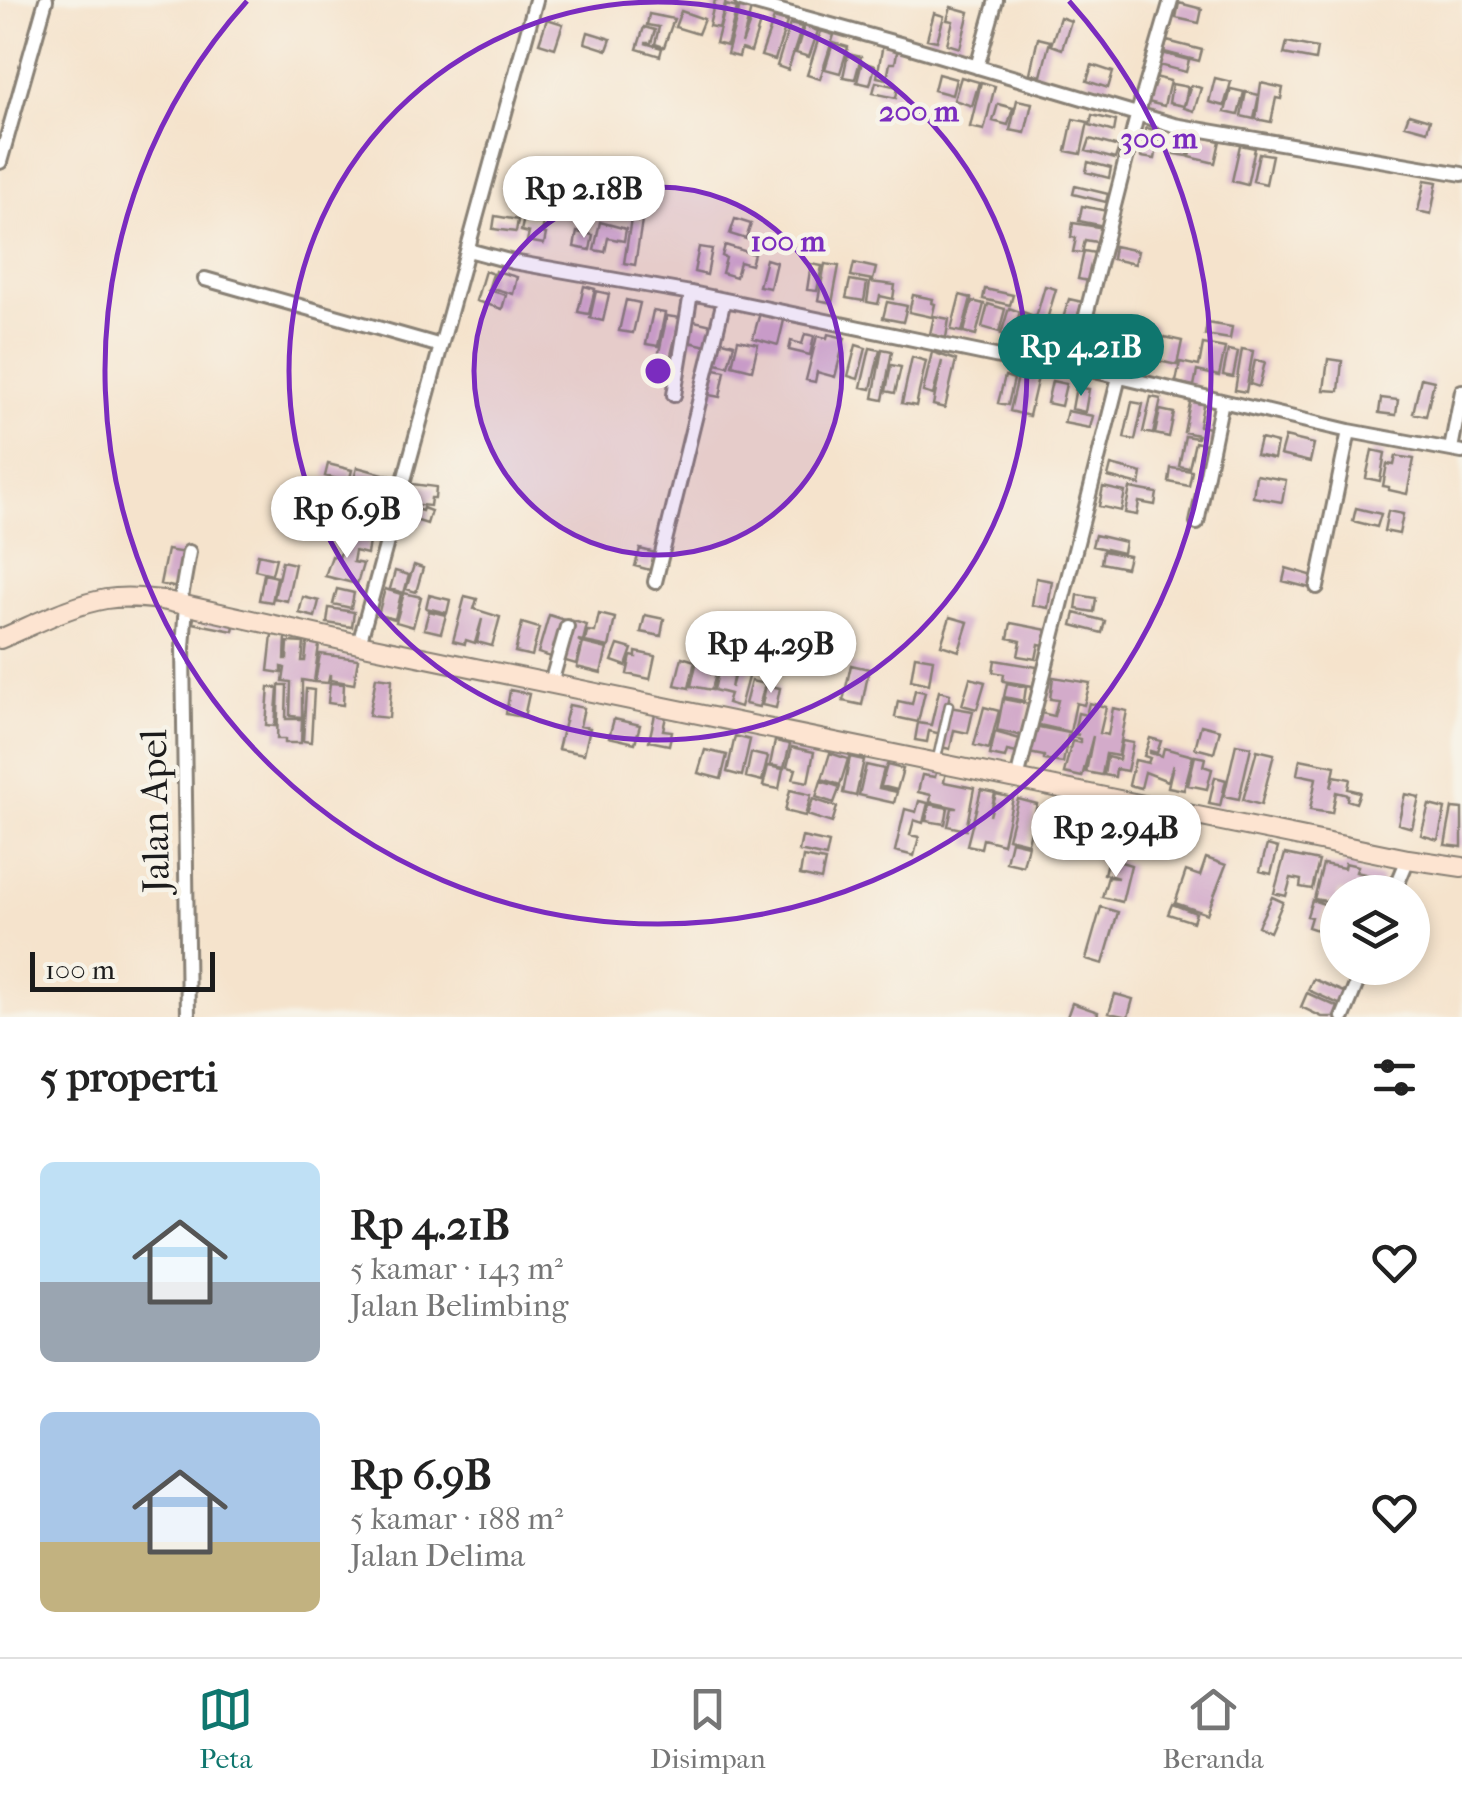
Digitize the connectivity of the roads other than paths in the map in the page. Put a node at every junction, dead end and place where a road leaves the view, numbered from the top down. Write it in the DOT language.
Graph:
graph roads {
  1 [pos="46,0"];
  2 [pos="536,0"];
  3 [pos="741,0"];
  4 [pos="996,0"];
  5 [pos="1171,0"];
  6 [pos="977,67"];
  7 [pos="1137,116"];
  8 [pos="0,162"];
  9 [pos="1462,174"];
  10 [pos="468,250"];
  11 [pos="205,279"];
  12 [pos="691,293"];
  13 [pos="724,300"];
  14 [pos="441,346"];
  15 [pos="1074,366"];
  16 [pos="1119,377"];
  17 [pos="1462,391"];
  18 [pos="674,395"];
  19 [pos="1222,400"];
  20 [pos="1349,430"];
  21 [pos="1456,450"];
  22 [pos="1197,523"];
  23 [pos="189,552"];
  24 [pos="655,582"];
  25 [pos="1317,587"];
  26 [pos="183,604"];
  27 [pos="567,627"];
  28 [pos="0,639"];
  29 [pos="359,644"];
  30 [pos="552,684"];
  31 [pos="949,706"];
  32 [pos="936,762"];
  33 [pos="1017,779"];
  34 [pos="1408,859"];
  35 [pos="1462,867"];
  36 [pos="1401,875"];
  37 [pos="1356,985"];
  38 [pos="188,1017"];
  39 [pos="1343,1017"];
  1 -- 8 [label="street"];
  2 -- 10 [label="street"];
  3 -- 6 [label="street"];
  4 -- 6 [label="street"];
  5 -- 7 [label="street"];
  6 -- 7 [label="street"];
  7 -- 9 [label="street"];
  7 -- 15 [label="street"];
  10 -- 12 [label="street"];
  10 -- 14 [label="street"];
  11 -- 14 [label="street"];
  12 -- 13 [label="street"];
  12 -- 18 [label="street"];
  13 -- 15 [label="street"];
  13 -- 24 [label="street"];
  14 -- 29 [label="street"];
  15 -- 16 [label="street"];
  16 -- 19 [label="street"];
  16 -- 33 [label="street"];
  17 -- 21 [label="street"];
  19 -- 20 [label="street"];
  19 -- 22 [label="street"];
  20 -- 21 [label="street"];
  20 -- 25 [label="street"];
  23 -- 26 [label="street, Jalan Apel"];
  26 -- 28 [label="street"];
  26 -- 29 [label="street"];
  26 -- 38 [label="street, Jalan Apel"];
  27 -- 30 [label="street"];
  29 -- 30 [label="street"];
  30 -- 32 [label="street"];
  31 -- 32 [label="lane"];
  32 -- 33 [label="street"];
  33 -- 34 [label="street"];
  34 -- 35 [label="street"];
  34 -- 36 [label="street"];
  37 -- 39 [label="street"];
}
